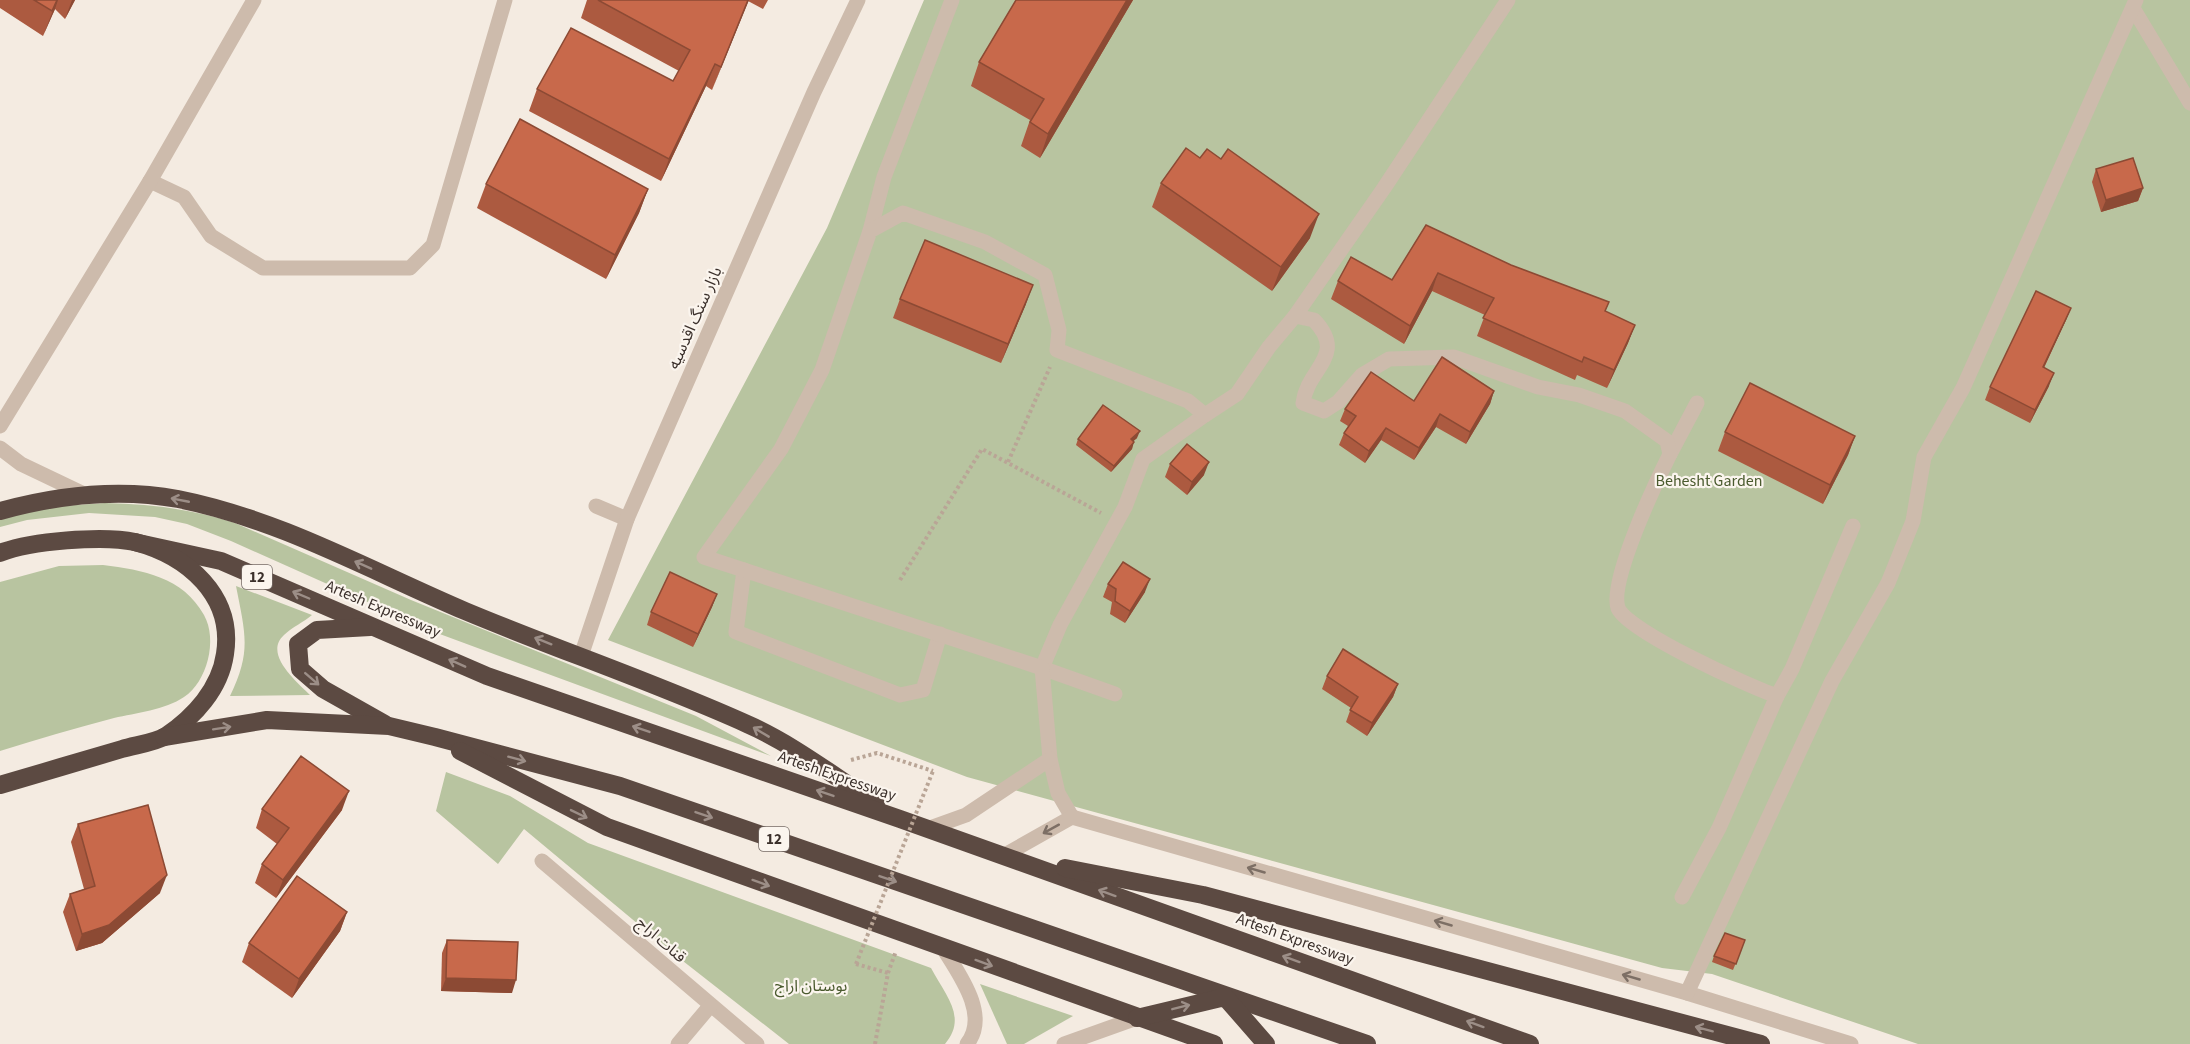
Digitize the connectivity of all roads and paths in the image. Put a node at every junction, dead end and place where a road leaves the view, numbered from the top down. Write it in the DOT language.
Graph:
graph roads {
  1 [pos="254,0"];
  2 [pos="505,0"];
  3 [pos="858,0"];
  4 [pos="951,0"];
  5 [pos="1508,0"];
  6 [pos="2134,4"];
  7 [pos="2190,103"];
  8 [pos="150,181"];
  9 [pos="870,231"];
  10 [pos="1295,316"];
  11 [pos="1057,350"];
  12 [pos="1697,403"];
  13 [pos="1205,415"];
  14 [pos="0,426"];
  15 [pos="0,448"];
  16 [pos="1670,454"];
  17 [pos="1008,462"];
  18 [pos="86,495"];
  19 [pos="596,506"];
  20 [pos="0,511"];
  21 [pos="627,519"];
  22 [pos="1117,522"];
  23 [pos="1853,526"];
  24 [pos="134,542"];
  25 [pos="0,553"];
  26 [pos="744,570"];
  27 [pos="900,580"];
  28 [pos="375,626"];
  29 [pos="940,634"];
  30 [pos="581,656"];
  31 [pos="1042,668"];
  32 [pos="1115,694"];
  33 [pos="1777,696"];
  34 [pos="389,726"];
  35 [pos="164,737"];
  36 [pos="435,737"];
  37 [pos="877,753"];
  38 [pos="1050,759"];
  39 [pos="0,785"];
  40 [pos="1072,817"];
  41 [pos="900,819"];
  42 [pos="927,829"];
  43 [pos="1004,856"];
  44 [pos="542,861"];
  45 [pos="1682,897"];
  46 [pos="943,948"];
  47 [pos="1687,993"];
  48 [pos="1225,997"];
  49 [pos="710,1006"];
  50 [pos="1137,1018"];
  51 [pos="678,1044"];
  52 [pos="757,1044"];
  53 [pos="875,1044"];
  54 [pos="967,1044"];
  55 [pos="1064,1044"];
  56 [pos="1214,1044"];
  57 [pos="1266,1044"];
  58 [pos="1367,1044"];
  59 [pos="1530,1044"];
  60 [pos="1761,1044"];
  61 [pos="1851,1044"];
  1 -- 8 [label="street"];
  2 -- 8 [label="street"];
  3 -- 21 [label="street, بازار سنگ اقدسیه"];
  4 -- 9 [label="street"];
  5 -- 10 [label="street"];
  6 -- 7 [label="street"];
  6 -- 47 [label="street"];
  8 -- 14 [label="street"];
  9 -- 11 [label="street"];
  9 -- 26 [label="street"];
  10 -- 13 [label="street"];
  10 -- 16 [label="street"];
  11 -- 13 [label="street"];
  11 -- 17 [label="path"];
  12 -- 16 [label="street"];
  13 -- 22 [label="street"];
  15 -- 18 [label="street"];
  16 -- 33 [label="street"];
  17 -- 22 [label="path"];
  17 -- 27 [label="path"];
  18 -- 20 [label="highway"];
  30 -- 18 [label="highway, one-way"];
  19 -- 21 [label="street"];
  21 -- 30 [label="street, بازار سنگ اقدسیه"];
  22 -- 31 [label="street"];
  23 -- 33 [label="street"];
  24 -- 25 [label="highway"];
  28 -- 24 [label="highway, Artesh Expressway / 12, one-way"];
  24 -- 35 [label="highway"];
  26 -- 29 [label="street"];
  26 -- 29 [label="street"];
  28 -- 34 [label="highway, one-way"];
  41 -- 28 [label="highway, Artesh Expressway / 12, one-way"];
  29 -- 31 [label="street"];
  41 -- 30 [label="highway, one-way"];
  31 -- 32 [label="street"];
  31 -- 38 [label="street"];
  33 -- 45 [label="street"];
  35 -- 34 [label="highway, 12, one-way"];
  34 -- 36 [label="highway, 12"];
  35 -- 39 [label="highway"];
  36 -- 46 [label="highway, one-way"];
  36 -- 48 [label="highway, 12, one-way"];
  37 -- 53 [label="path, bridge"];
  38 -- 40 [label="street"];
  38 -- 42 [label="street"];
  40 -- 43 [label="street, one-way"];
  47 -- 40 [label="street, one-way"];
  41 -- 42 [label="highway, Artesh Expressway / 12"];
  42 -- 43 [label="highway, Artesh Expressway / 12"];
  59 -- 43 [label="highway, Artesh Expressway / 12, one-way"];
  60 -- 43 [label="highway, one-way"];
  44 -- 49 [label="street, قنات اراج"];
  46 -- 50 [label="highway, one-way"];
  46 -- 54 [label="street"];
  47 -- 61 [label="street"];
  50 -- 48 [label="highway, one-way"];
  48 -- 57 [label="highway"];
  48 -- 58 [label="highway, 12"];
  49 -- 51 [label="street"];
  49 -- 52 [label="street, قنات اراج"];
  50 -- 55 [label="street"];
  50 -- 56 [label="highway"];
}
